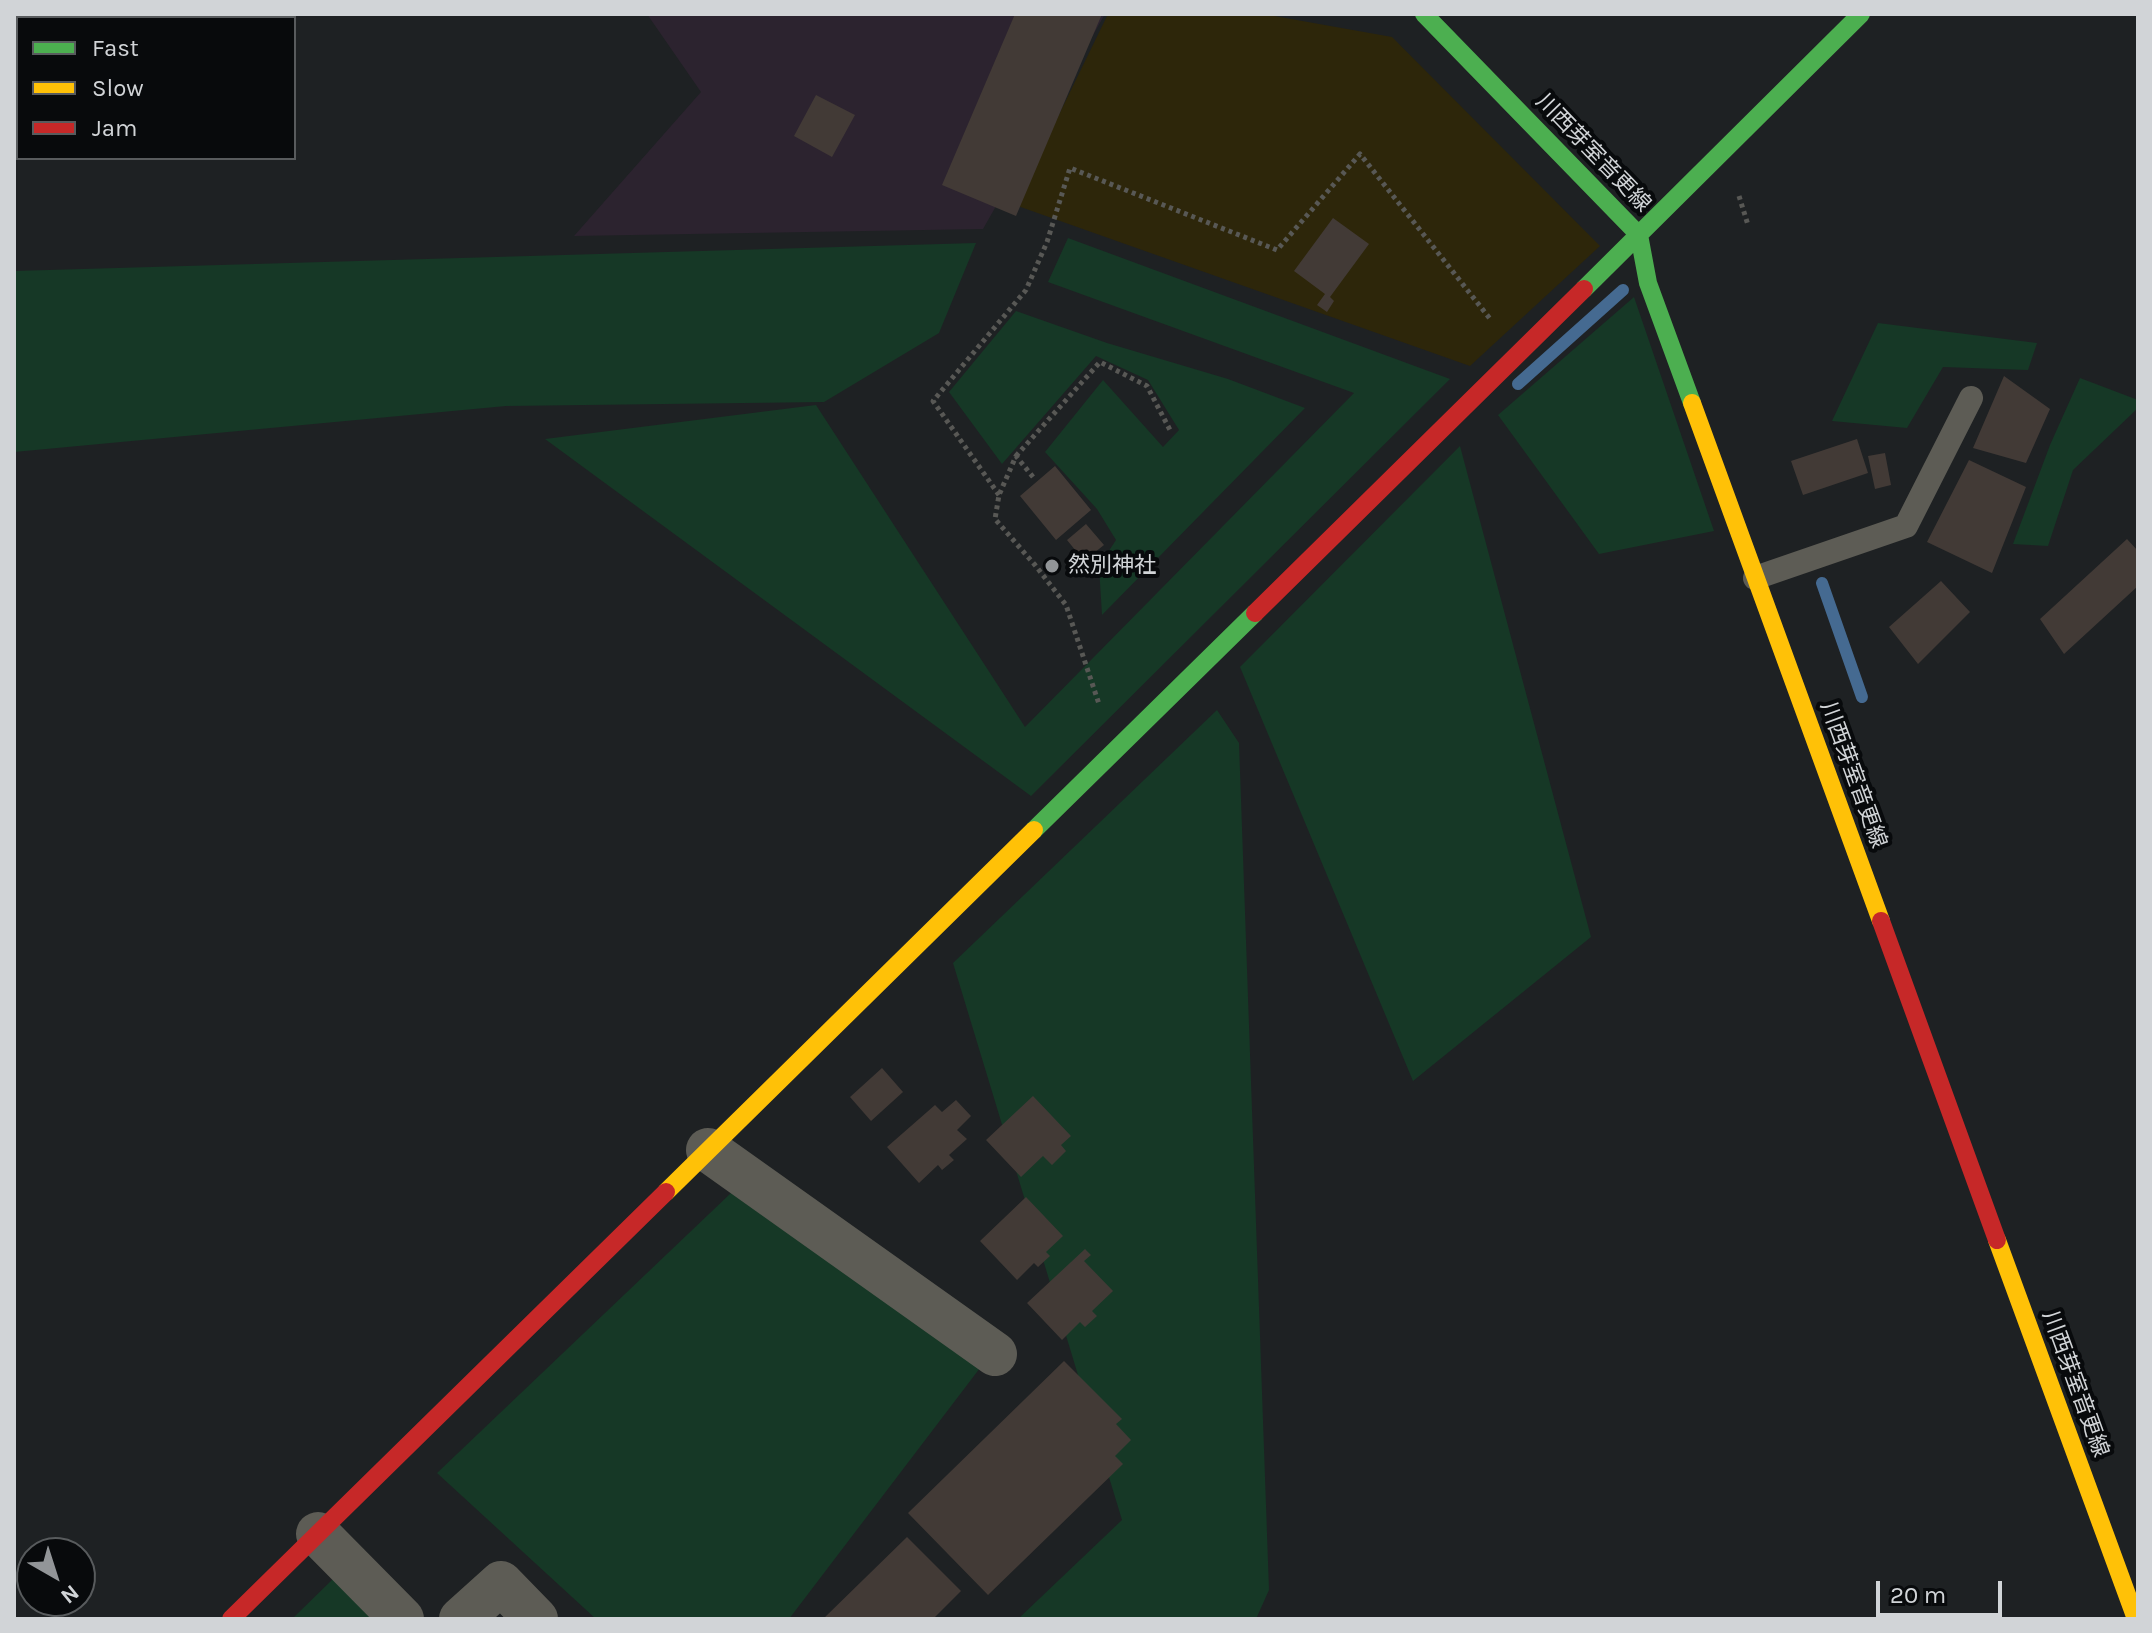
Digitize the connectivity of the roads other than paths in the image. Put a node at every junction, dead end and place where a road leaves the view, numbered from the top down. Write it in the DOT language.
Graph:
graph roads {
  1 [pos="1424,14"];
  2 [pos="1861,14"];
  3 [pos="1639,235"];
  4 [pos="1971,398"];
  5 [pos="1755,578"];
  6 [pos="708,1150"];
  7 [pos="995,1354"];
  8 [pos="318,1534"];
  9 [pos="231,1619"];
  10 [pos="402,1619"];
  11 [pos="461,1619"];
  12 [pos="536,1619"];
  13 [pos="2136,1619"];
  1 -- 3 [label="street, 川西芽室音更線"];
  2 -- 3 [label="street"];
  3 -- 5 [label="street, 川西芽室音更線"];
  3 -- 6 [label="street"];
  4 -- 5 [label="lane"];
  5 -- 13 [label="street, 川西芽室音更線"];
  6 -- 7 [label="street"];
  6 -- 8 [label="street"];
  8 -- 9 [label="street"];
  8 -- 10 [label="street"];
  11 -- 12 [label="street"];
}
